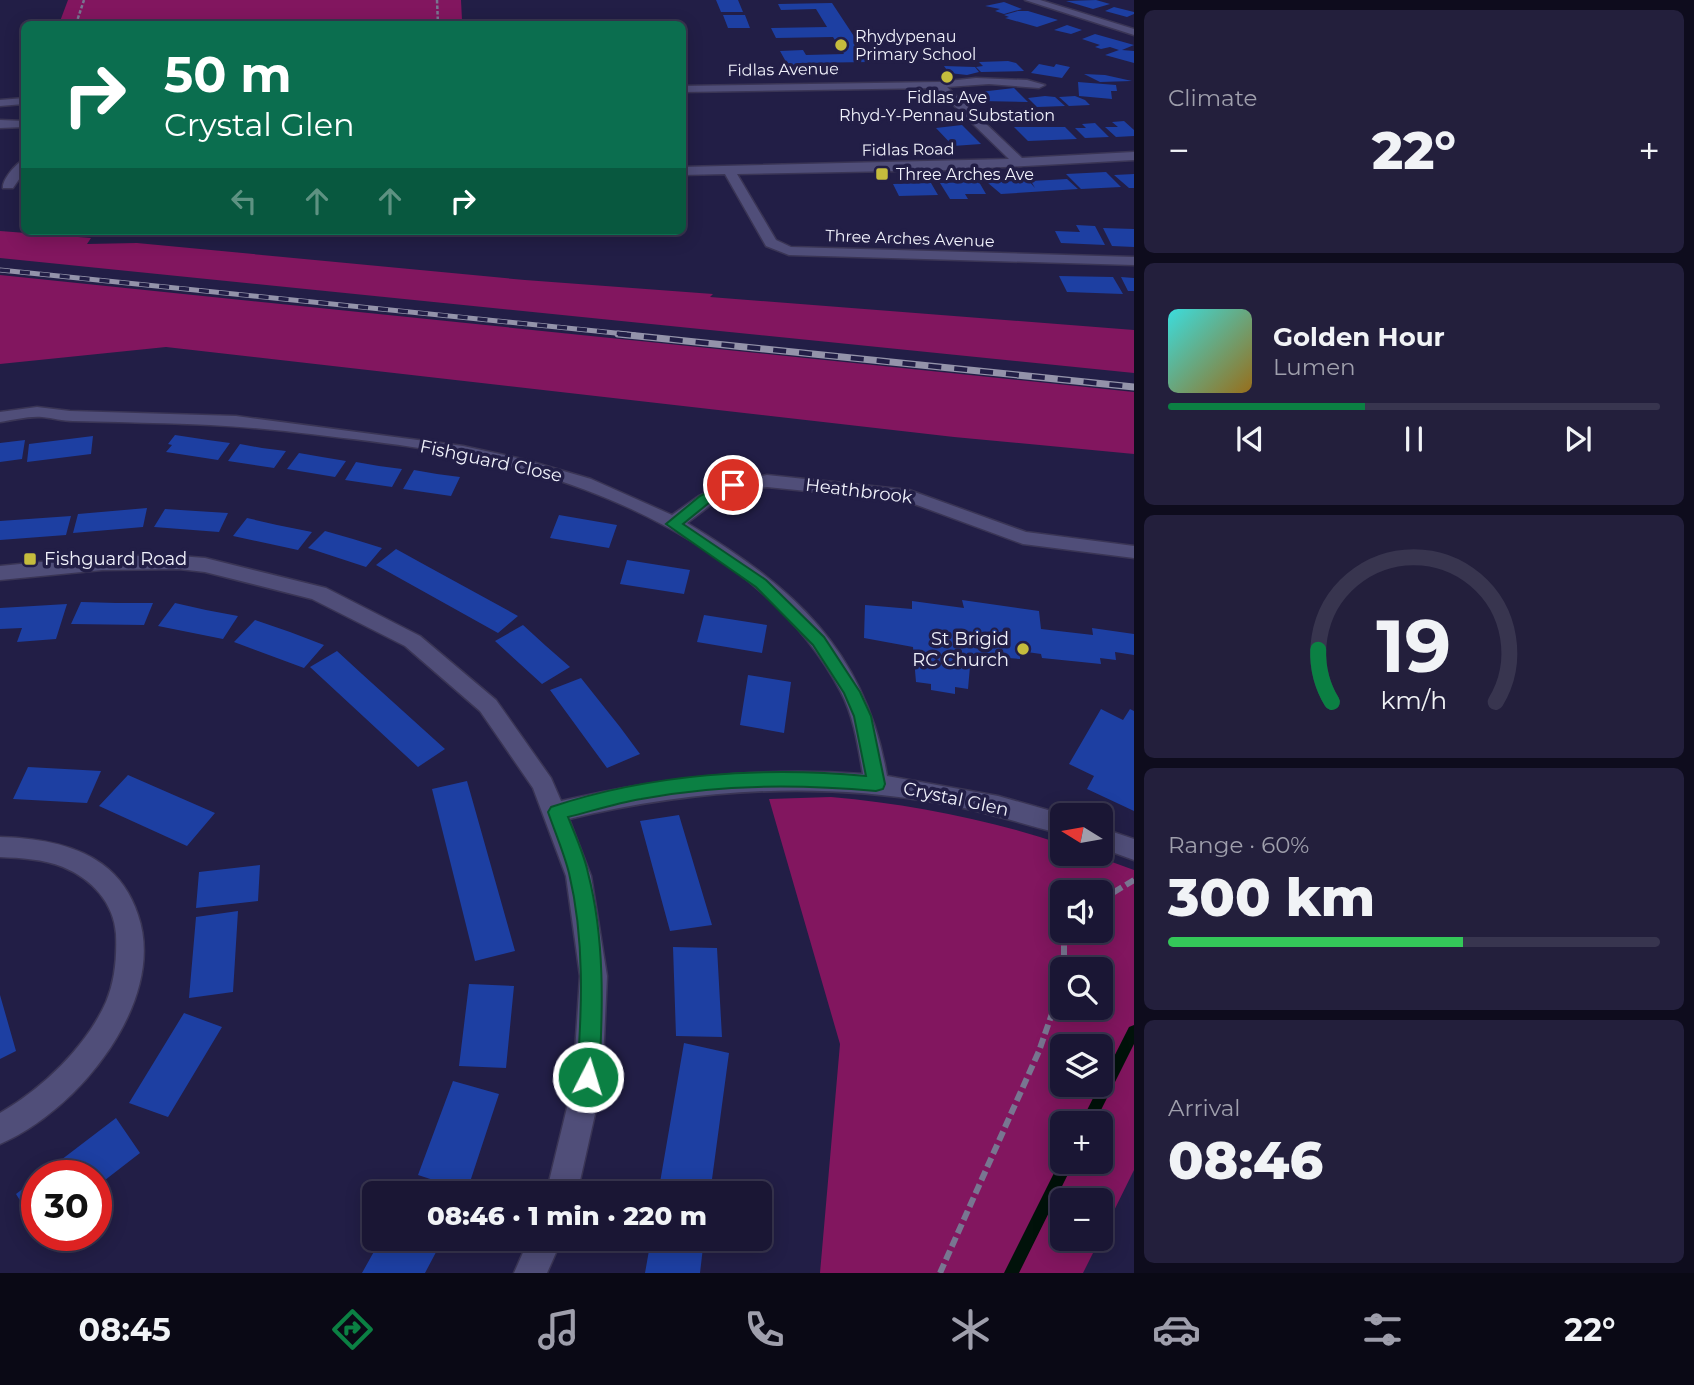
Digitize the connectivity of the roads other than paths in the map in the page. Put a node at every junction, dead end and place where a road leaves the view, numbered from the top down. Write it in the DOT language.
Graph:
graph roads {
  1 [pos="1030,0"];
  2 [pos="1134,32"];
  3 [pos="939,85"];
  4 [pos="1039,85"];
  5 [pos="686,89"];
  6 [pos="21,101"];
  7 [pos="0,103"];
  8 [pos="0,124"];
  9 [pos="21,124"];
  10 [pos="1134,156"];
  11 [pos="1020,163"];
  12 [pos="21,167"];
  13 [pos="729,170"];
  14 [pos="686,171"];
  15 [pos="4,185"];
  16 [pos="1134,261"];
  17 [pos="0,417"];
  18 [pos="673,524"];
  19 [pos="1134,552"];
  20 [pos="0,573"];
  21 [pos="876,784"];
  22 [pos="557,812"];
  23 [pos="1050,821"];
  24 [pos="1113,842"];
  25 [pos="0,847"];
  26 [pos="1134,850"];
  27 [pos="0,1129"];
  28 [pos="564,1181"];
  29 [pos="540,1251"];
  30 [pos="530,1273"];
  1 -- 2 [label="street"];
  3 -- 4 [label="street, Fidlas Avenue"];
  3 -- 5 [label="street, Fidlas Avenue"];
  3 -- 11 [label="street"];
  6 -- 7 [label="street"];
  8 -- 9 [label="street"];
  10 -- 11 [label="street, Fidlas Road"];
  11 -- 13 [label="street, Fidlas Road"];
  12 -- 15 [label="street"];
  13 -- 14 [label="street, Fidlas Road"];
  13 -- 16 [label="street, Three Arches Avenue"];
  17 -- 18 [label="street, Fishguard Close"];
  18 -- 19 [label="street, Heathbrook"];
  18 -- 21 [label="street, Fishguard Close"];
  20 -- 22 [label="street"];
  21 -- 22 [label="street, Crystal Glen"];
  21 -- 23 [label="street, Crystal Glen"];
  22 -- 28 [label="street"];
  24 -- 26 [label="street"];
  25 -- 27 [label="street"];
  29 -- 30 [label="street"];
}
